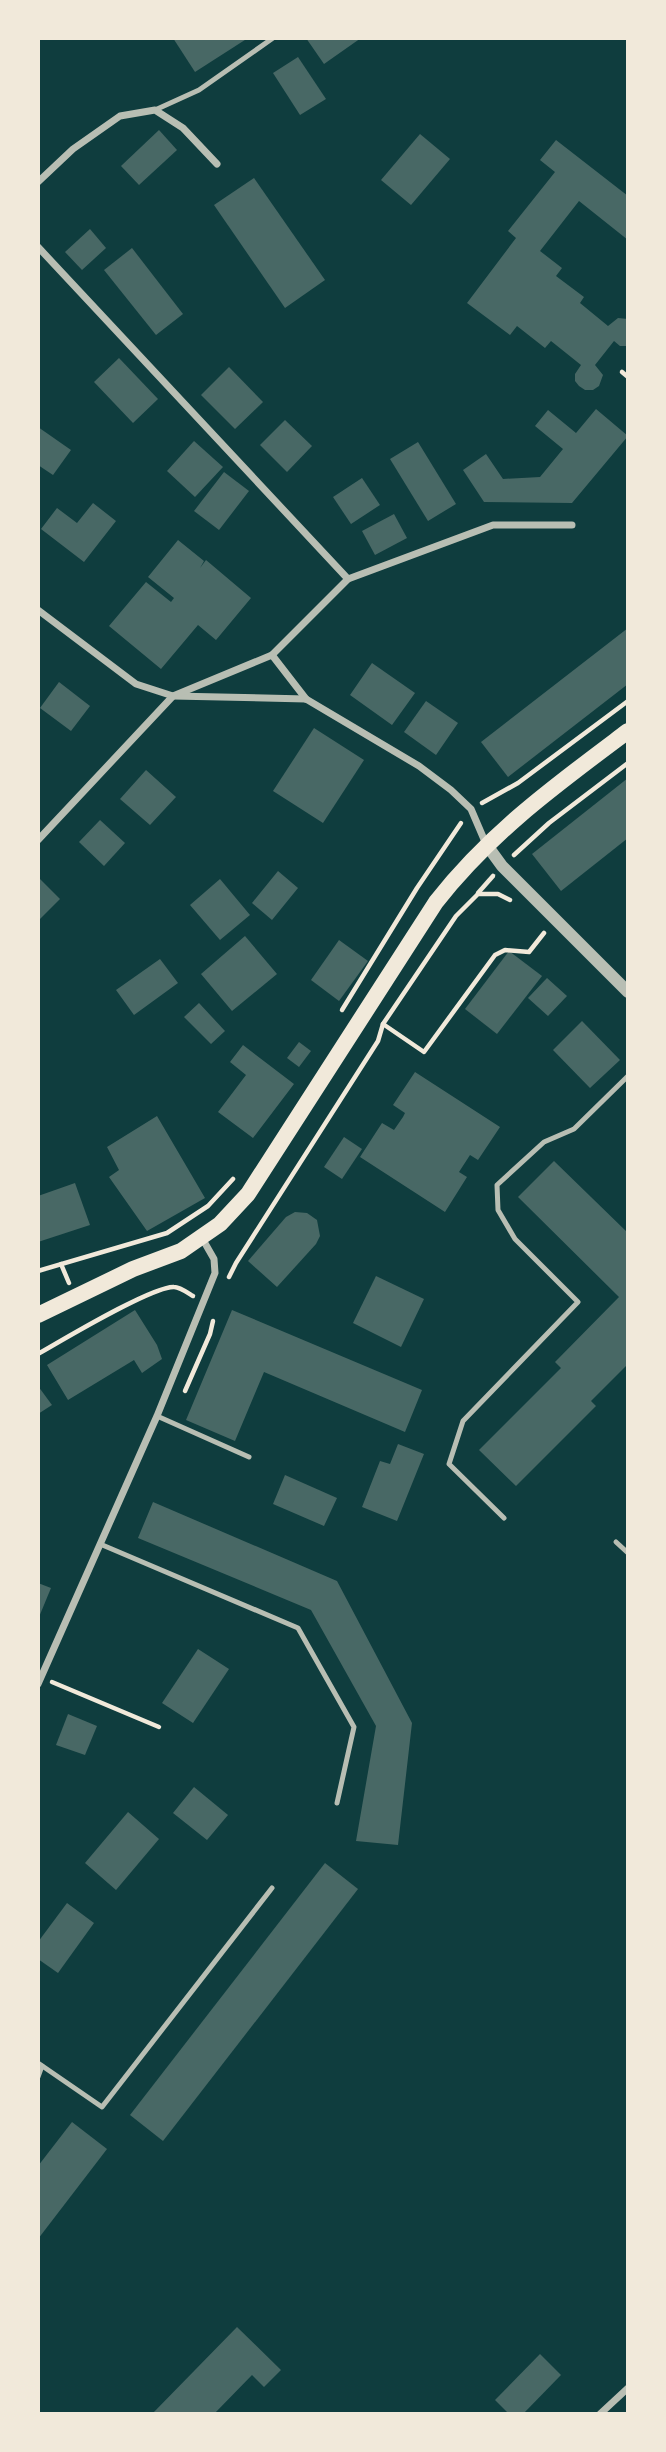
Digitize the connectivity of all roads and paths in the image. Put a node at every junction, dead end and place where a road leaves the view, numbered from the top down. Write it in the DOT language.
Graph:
graph roads {
  1 [pos="273,38"];
  2 [pos="155,110"];
  3 [pos="217,164"];
  4 [pos="38,182"];
  5 [pos="38,247"];
  6 [pos="622,372"];
  7 [pos="628,377"];
  8 [pos="572,525"];
  9 [pos="348,579"];
  10 [pos="38,610"];
  11 [pos="272,655"];
  12 [pos="173,696"];
  13 [pos="306,699"];
  14 [pos="628,701"];
  15 [pos="628,731"];
  16 [pos="628,763"];
  17 [pos="471,809"];
  18 [pos="38,840"];
  19 [pos="486,844"];
  20 [pos="502,866"];
  21 [pos="478,894"];
  22 [pos="519,909"];
  23 [pos="536,925"];
  24 [pos="628,992"];
  25 [pos="339,1015"];
  26 [pos="383,1024"];
  27 [pos="628,1076"];
  28 [pos="236,1176"];
  29 [pos="202,1237"];
  30 [pos="38,1271"];
  31 [pos="226,1285"];
  32 [pos="204,1302"];
  33 [pos="38,1315"];
  34 [pos="38,1354"];
  35 [pos="157,1416"];
  36 [pos="172,1423"];
  37 [pos="249,1457"];
  38 [pos="504,1518"];
  39 [pos="616,1542"];
  40 [pos="100,1545"];
  41 [pos="628,1553"];
  42 [pos="40,1681"];
  43 [pos="159,1727"];
  44 [pos="337,1803"];
  45 [pos="272,1888"];
  46 [pos="40,2064"];
  47 [pos="38,2077"];
  48 [pos="628,2388"];
  49 [pos="600,2413"];
  1 -- 2 [label="lane"];
  2 -- 3 [label="street"];
  2 -- 4 [label="street"];
  5 -- 9 [label="street"];
  6 -- 7 [label="path"];
  8 -- 9 [label="street"];
  9 -- 11 [label="street"];
  10 -- 12 [label="street"];
  11 -- 12 [label="street"];
  11 -- 13 [label="street"];
  12 -- 13 [label="street"];
  12 -- 18 [label="street"];
  13 -- 17 [label="street"];
  14 -- 17 [label="path"];
  15 -- 19 [label="main road"];
  16 -- 20 [label="path"];
  17 -- 19 [label="street"];
  17 -- 25 [label="path"];
  19 -- 20 [label="street"];
  19 -- 29 [label="main road"];
  20 -- 21 [label="path"];
  20 -- 24 [label="street"];
  21 -- 22 [label="path"];
  21 -- 26 [label="path"];
  23 -- 26 [label="path"];
  26 -- 31 [label="path"];
  27 -- 38 [label="lane"];
  28 -- 30 [label="path"];
  29 -- 32 [label="street"];
  29 -- 33 [label="main road"];
  32 -- 34 [label="path"];
  32 -- 35 [label="street"];
  32 -- 36 [label="path"];
  35 -- 36 [label="lane"];
  35 -- 40 [label="street"];
  36 -- 37 [label="lane"];
  39 -- 41 [label="lane"];
  40 -- 42 [label="street"];
  40 -- 44 [label="lane"];
  42 -- 43 [label="path"];
  45 -- 46 [label="lane"];
  46 -- 47 [label="lane"];
  48 -- 49 [label="street"];
}
